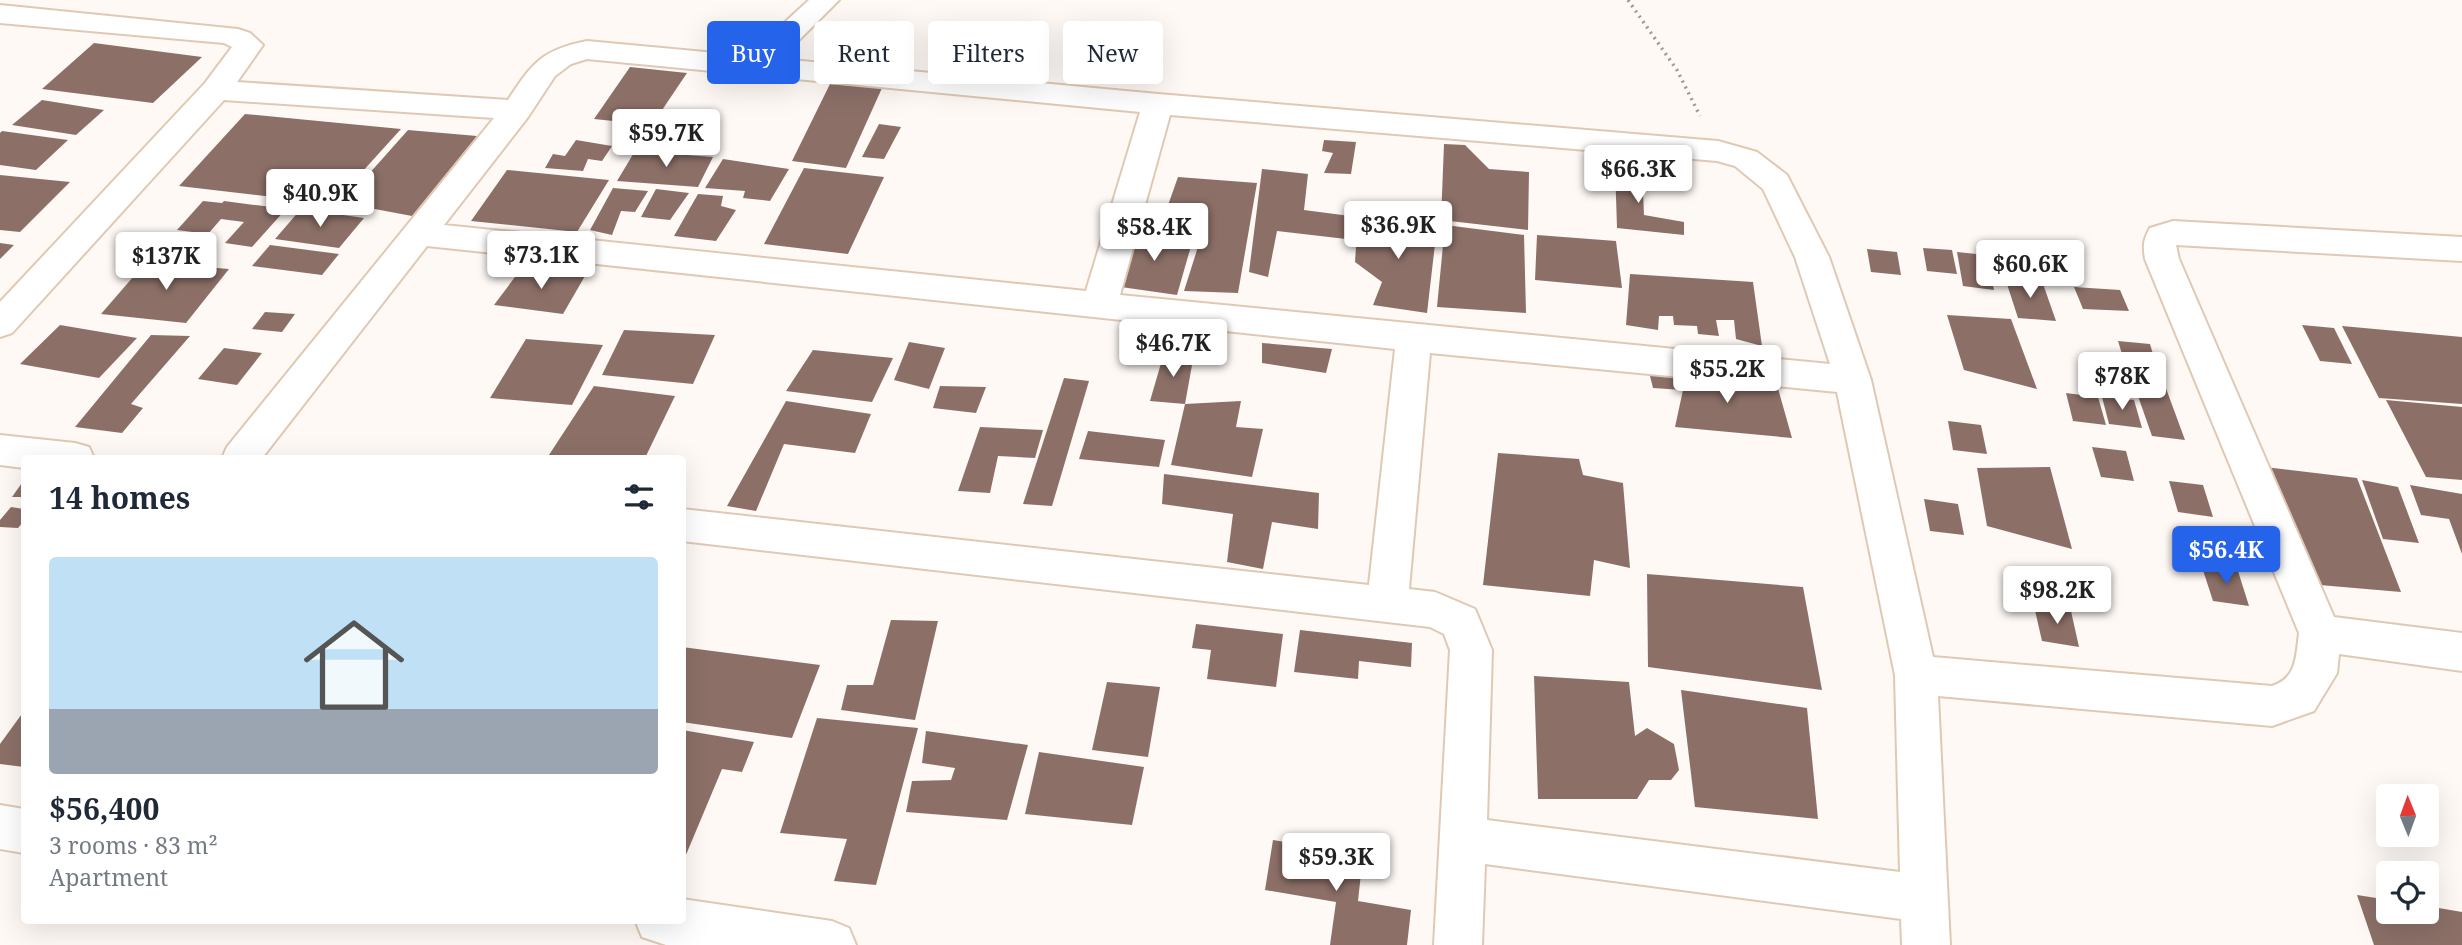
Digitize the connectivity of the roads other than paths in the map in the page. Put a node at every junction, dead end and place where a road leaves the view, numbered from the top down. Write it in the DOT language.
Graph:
graph roads {
  1 [pos="825,0"];
  2 [pos="0,13"];
  3 [pos="800,24"];
  4 [pos="707,61"];
  5 [pos="800,70"];
  6 [pos="216,90"];
  7 [pos="1158,104"];
  8 [pos="517,110"];
  9 [pos="419,234"];
  10 [pos="2462,249"];
  11 [pos="1100,303"];
  12 [pos="0,324"];
  13 [pos="1414,338"];
  14 [pos="1853,380"];
  15 [pos="0,450"];
  16 [pos="47,455"];
  17 [pos="243,455"];
  18 [pos="686,525"];
  19 [pos="1387,605"];
  20 [pos="2320,633"];
  21 [pos="2462,652"];
  22 [pos="1916,675"];
  23 [pos="1463,839"];
  24 [pos="1925,899"];
  25 [pos="686,924"];
  26 [pos="832,945"];
  27 [pos="1458,945"];
  28 [pos="1926,945"];
  1 -- 3 [label="street"];
  2 -- 6 [label="street"];
  4 -- 8 [label="street"];
  5 -- 7 [label="street"];
  6 -- 8 [label="street"];
  6 -- 12 [label="street"];
  7 -- 11 [label="street"];
  7 -- 14 [label="street"];
  8 -- 9 [label="street"];
  9 -- 11 [label="street"];
  9 -- 17 [label="street"];
  10 -- 20 [label="street"];
  11 -- 13 [label="street"];
  13 -- 14 [label="street"];
  13 -- 19 [label="street"];
  14 -- 22 [label="street"];
  15 -- 16 [label="street"];
  18 -- 19 [label="street"];
  19 -- 23 [label="street"];
  20 -- 21 [label="street"];
  20 -- 22 [label="street"];
  22 -- 24 [label="street"];
  23 -- 24 [label="street"];
  23 -- 27 [label="street"];
  24 -- 28 [label="street"];
  25 -- 26 [label="street"];
}
